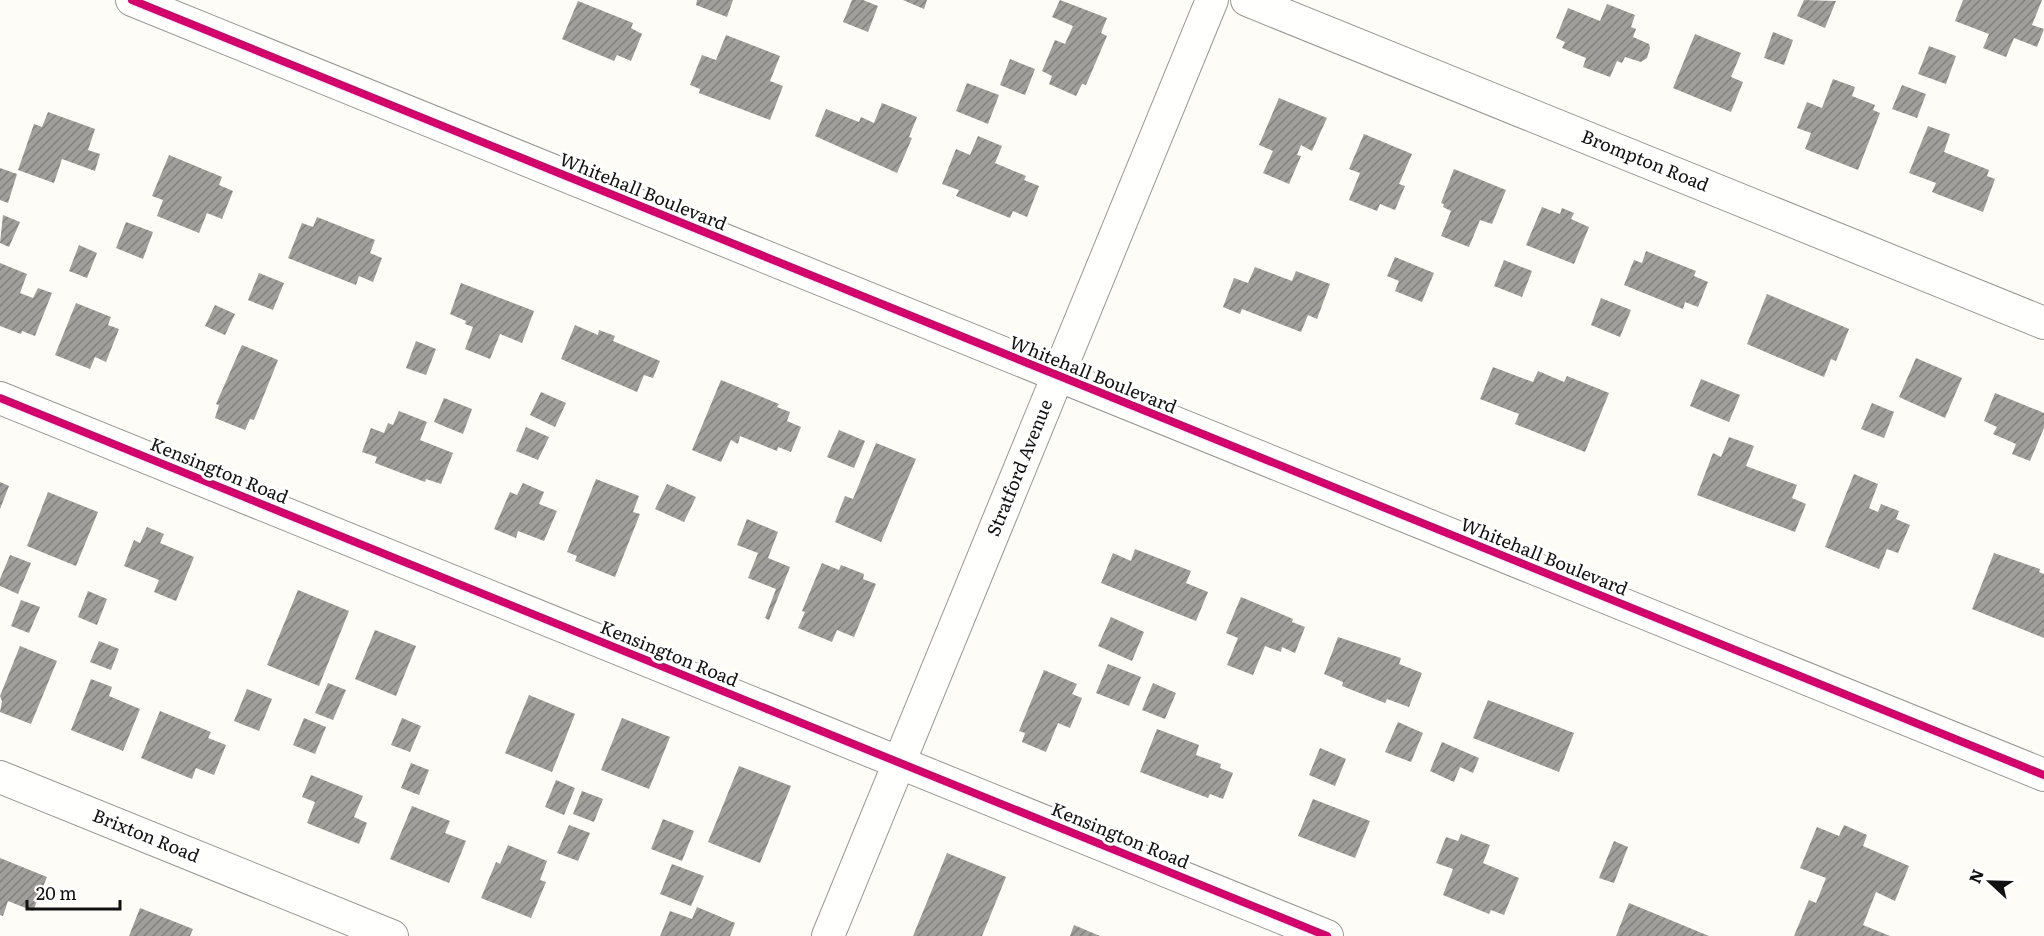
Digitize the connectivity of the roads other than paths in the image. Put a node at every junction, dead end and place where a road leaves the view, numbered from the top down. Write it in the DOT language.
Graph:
graph roads {
  1 [pos="132,0"];
  2 [pos="1212,0"];
  3 [pos="1247,0"];
  4 [pos="2044,323"];
  5 [pos="1058,377"];
  6 [pos="0,398"];
  7 [pos="899,763"];
  8 [pos="2044,775"];
  9 [pos="0,777"];
  10 [pos="392,936"];
  11 [pos="828,936"];
  12 [pos="1327,936"];
  1 -- 5 [label="street, Whitehall Boulevard"];
  2 -- 5 [label="street, Stratford Avenue"];
  3 -- 4 [label="street, Brompton Road"];
  5 -- 7 [label="street, Stratford Avenue"];
  5 -- 8 [label="street, Whitehall Boulevard"];
  6 -- 7 [label="street, Kensington Road"];
  7 -- 11 [label="street, Stratford Avenue"];
  7 -- 12 [label="street, Kensington Road"];
  9 -- 10 [label="street, Brixton Road"];
}
